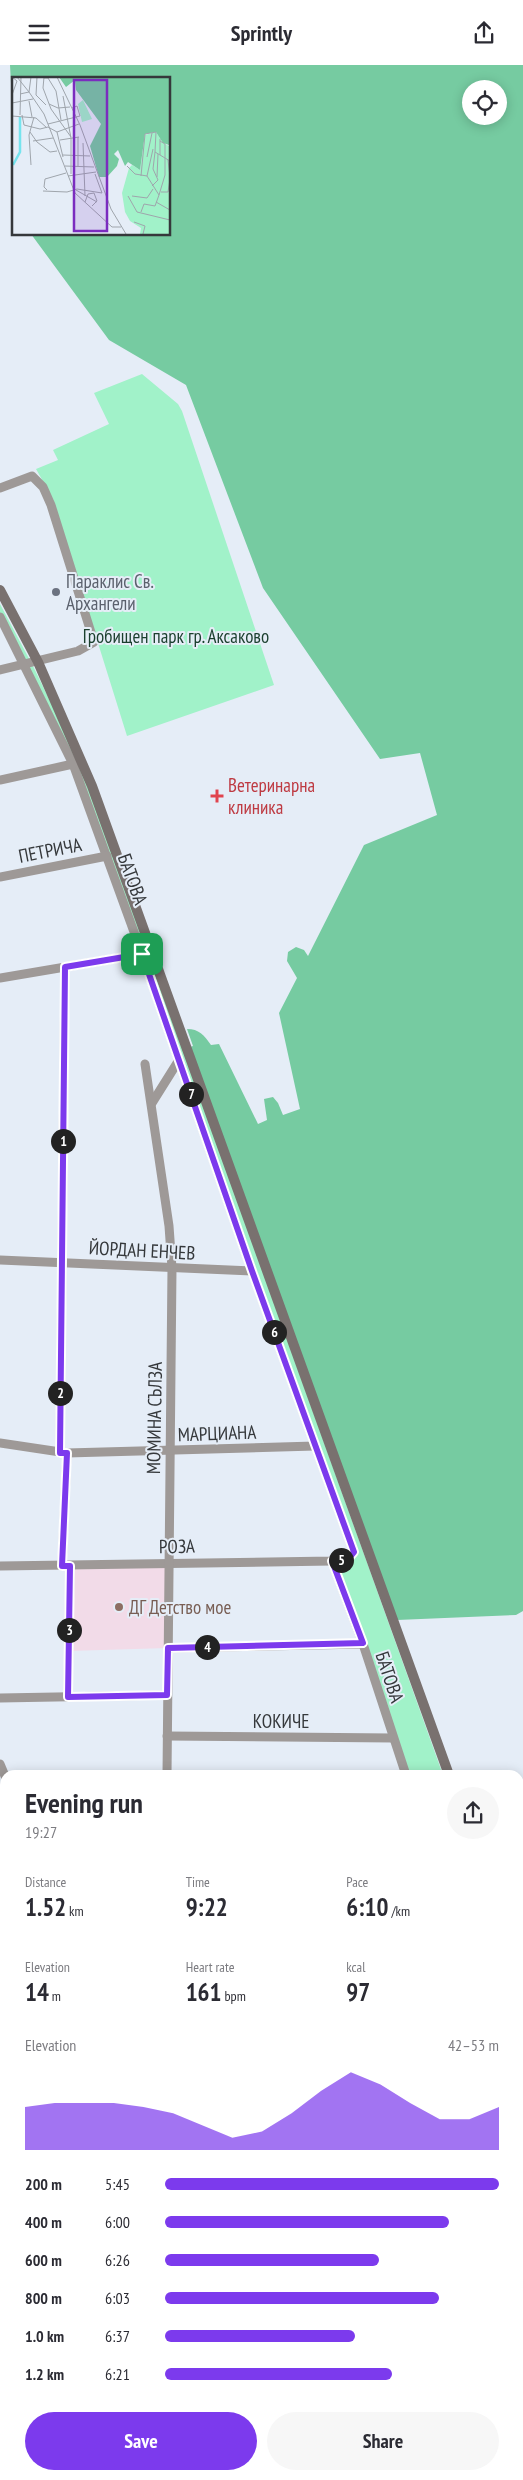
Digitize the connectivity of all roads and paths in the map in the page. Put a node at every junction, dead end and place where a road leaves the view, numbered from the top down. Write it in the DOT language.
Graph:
graph roads {
  1 [pos="0,487"];
  2 [pos="0,590"];
  3 [pos="0,617"];
  4 [pos="38,662"];
  5 [pos="25,665"];
  6 [pos="0,670"];
  7 [pos="73,764"];
  8 [pos="0,780"];
  9 [pos="107,855"];
  10 [pos="0,877"];
  11 [pos="142,954"];
  12 [pos="65,967"];
  13 [pos="0,978"];
  14 [pos="179,1060"];
  15 [pos="145,1064"];
  16 [pos="152,1103"];
  17 [pos="0,1260"];
  18 [pos="62,1263"];
  19 [pos="172,1268"];
  20 [pos="252,1271"];
  21 [pos="0,1443"];
  22 [pos="315,1447"];
  23 [pos="170,1451"];
  24 [pos="63,1453"];
  25 [pos="353,1557"];
  26 [pos="332,1561"];
  27 [pos="168,1562"];
  28 [pos="66,1566"];
  29 [pos="0,1567"];
  30 [pos="363,1643"];
  31 [pos="168,1648"];
  32 [pos="167,1695"];
  33 [pos="68,1697"];
  34 [pos="0,1698"];
  35 [pos="167,1736"];
  36 [pos="393,1738"];
  37 [pos="167,1770"];
  38 [pos="404,1770"];
  39 [pos="447,1770"];
  1 -- 4 [label="street"];
  2 -- 4 [label="main road"];
  3 -- 5 [label="street, БАТОВА"];
  4 -- 5 [label="street"];
  4 -- 39 [label="main road"];
  5 -- 6 [label="street"];
  5 -- 7 [label="street, БАТОВА"];
  7 -- 8 [label="street"];
  7 -- 9 [label="street, БАТОВА"];
  9 -- 10 [label="street, ПЕТРИЧА"];
  9 -- 11 [label="street, БАТОВА"];
  11 -- 12 [label="street"];
  11 -- 14 [label="street, БАТОВА"];
  12 -- 13 [label="street"];
  12 -- 18 [label="street"];
  14 -- 16 [label="street"];
  14 -- 20 [label="street, БАТОВА"];
  15 -- 16 [label="street, МОМИНА СЪЛЗА"];
  16 -- 19 [label="street, МОМИНА СЪЛЗА"];
  17 -- 18 [label="street, ЙОРДАН ЕНЧЕВ"];
  18 -- 19 [label="street, ЙОРДАН ЕНЧЕВ"];
  18 -- 24 [label="street"];
  19 -- 20 [label="street, ЙОРДАН ЕНЧЕВ"];
  19 -- 23 [label="street, МОМИНА СЪЛЗА"];
  20 -- 22 [label="street, БАТОВА"];
  21 -- 24 [label="street, МАРЦИАНА"];
  22 -- 23 [label="street, МАРЦИАНА"];
  22 -- 25 [label="street, БАТОВА"];
  23 -- 24 [label="street, МАРЦИАНА"];
  23 -- 27 [label="street, МОМИНА СЪЛЗА"];
  24 -- 28 [label="street"];
  25 -- 26 [label="street, РОЗА"];
  26 -- 27 [label="street, РОЗА"];
  26 -- 30 [label="street, БАТОВА"];
  27 -- 28 [label="street, РОЗА"];
  27 -- 31 [label="street, МОМИНА СЪЛЗА"];
  28 -- 29 [label="street, РОЗА"];
  28 -- 33 [label="street"];
  30 -- 31 [label="street"];
  30 -- 36 [label="street, БАТОВА"];
  31 -- 32 [label="street, МОМИНА СЪЛЗА"];
  32 -- 33 [label="street"];
  32 -- 35 [label="street, МОМИНА СЪЛЗА"];
  33 -- 34 [label="street"];
  35 -- 36 [label="street, КОКИЧЕ"];
  35 -- 37 [label="street, МОМИНА СЪЛЗА"];
  36 -- 38 [label="street, БАТОВА"];
}
